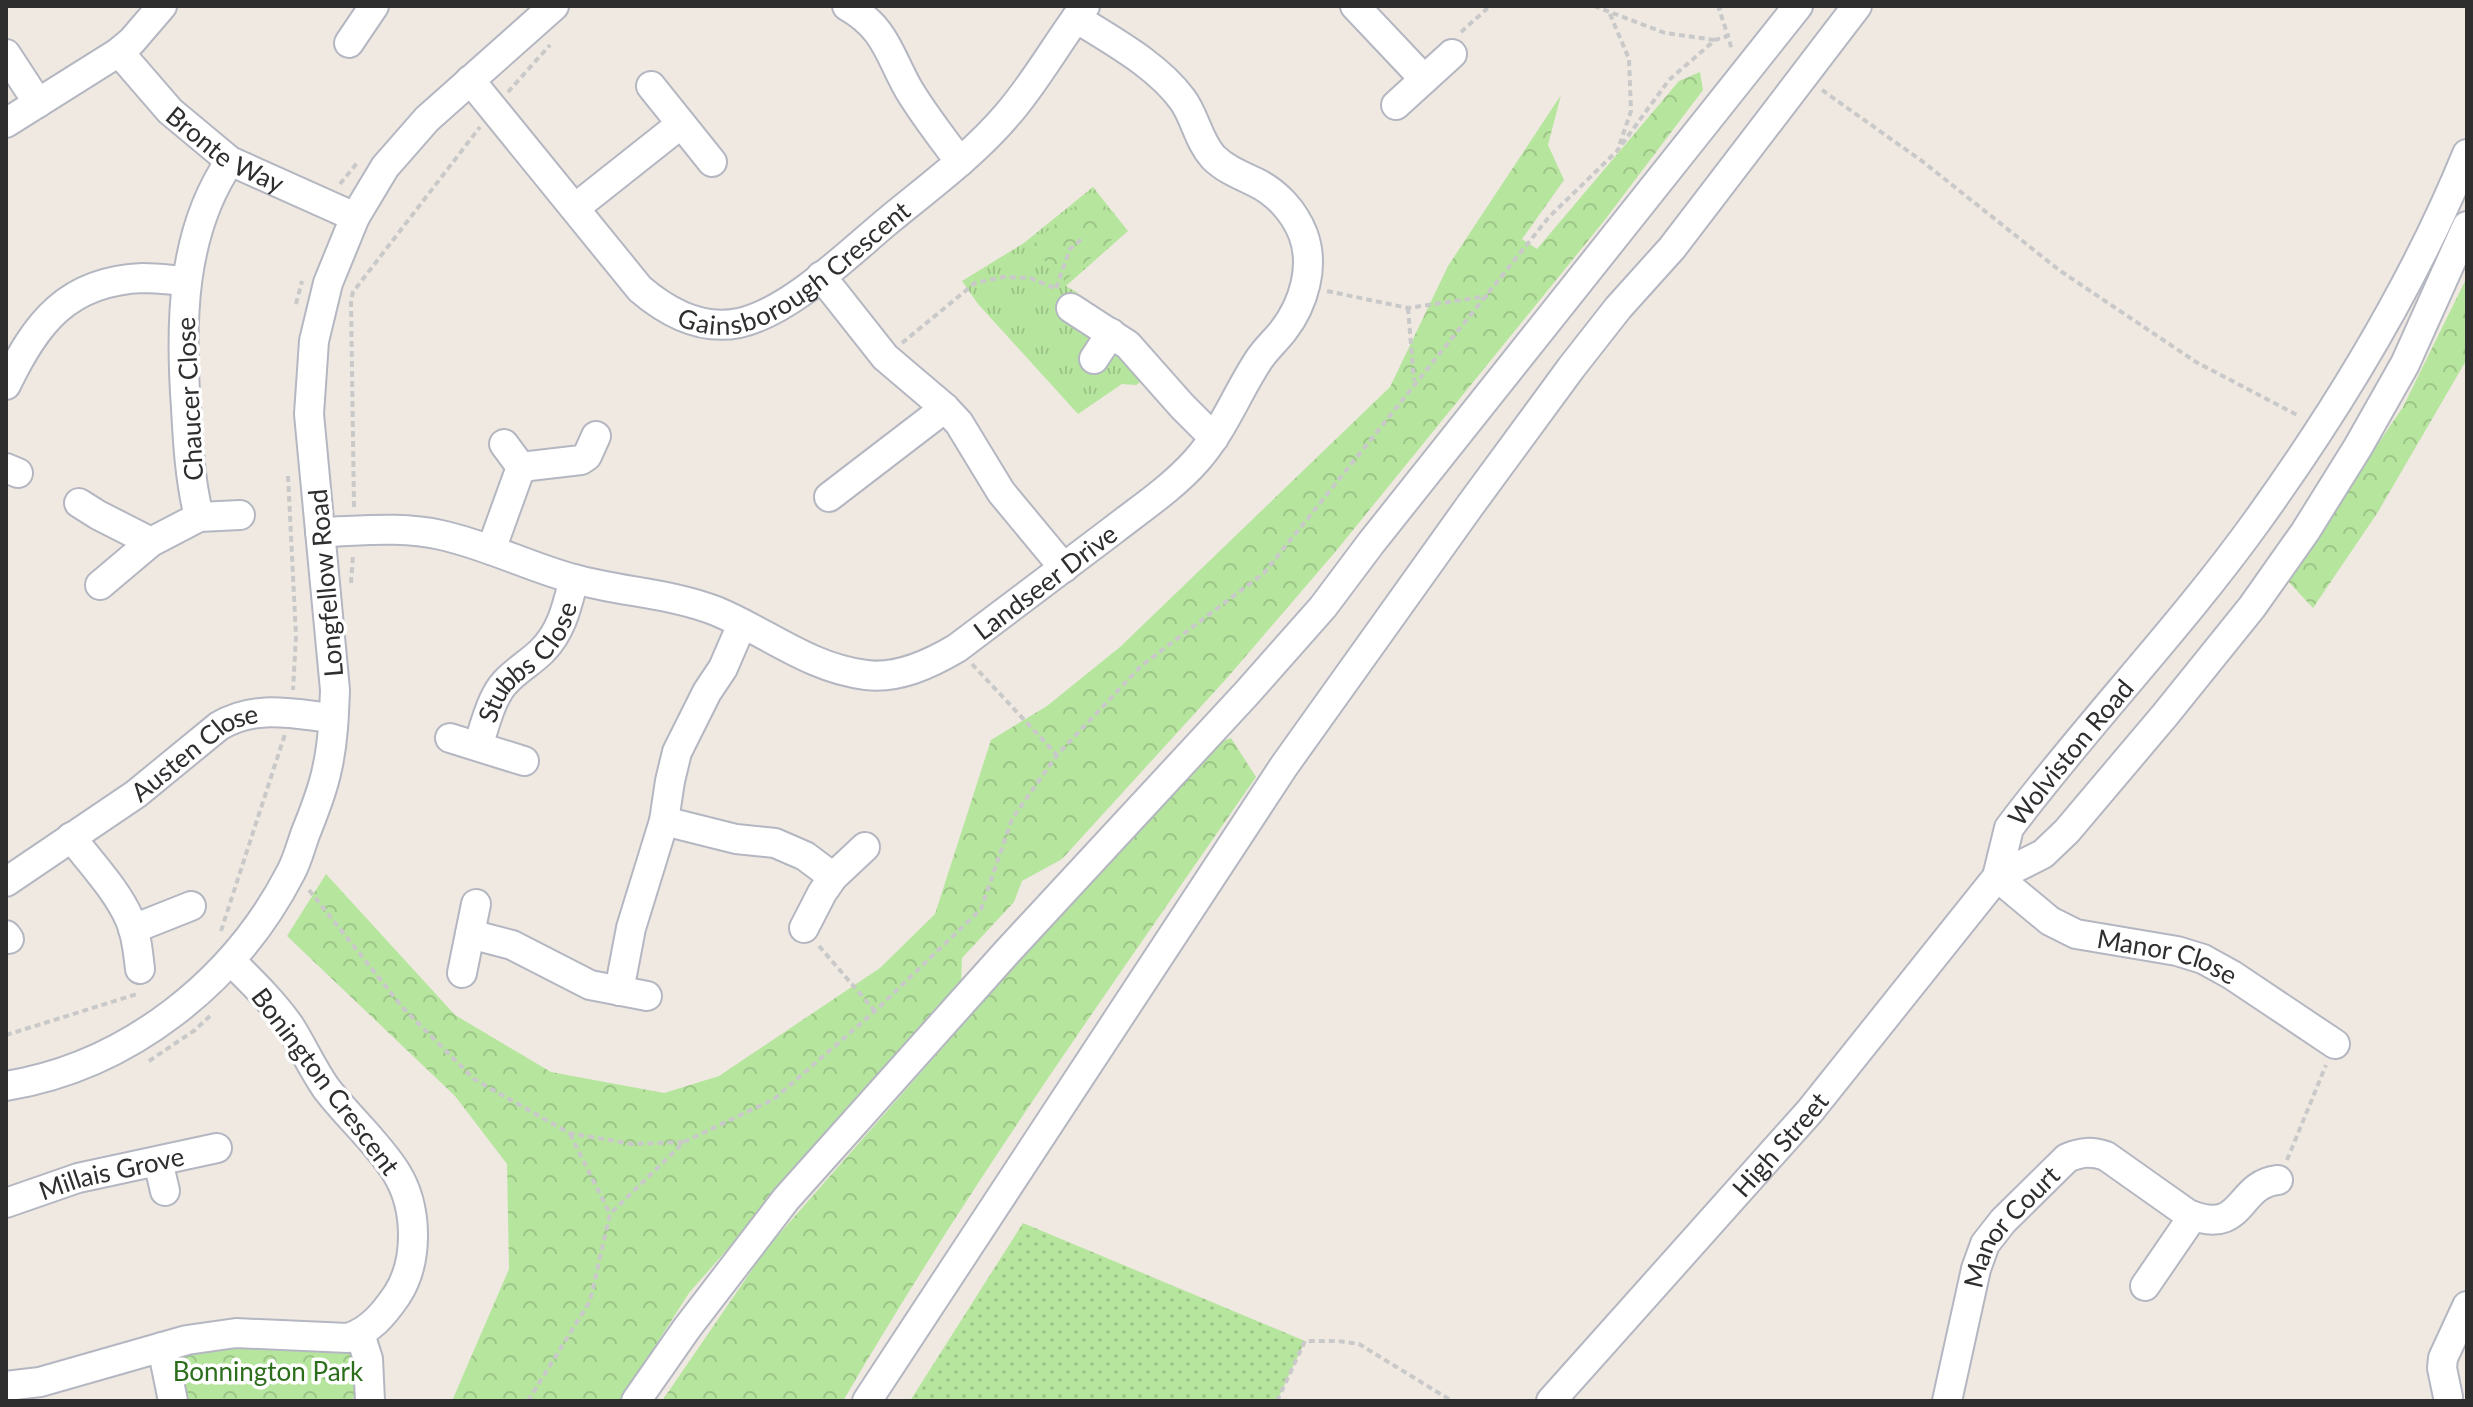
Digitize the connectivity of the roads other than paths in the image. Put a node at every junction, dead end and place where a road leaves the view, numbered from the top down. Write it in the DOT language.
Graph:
graph roads {
  1 [pos="162,6"];
  2 [pos="554,6"];
  3 [pos="847,6"];
  4 [pos="1355,6"];
  5 [pos="1798,6"];
  6 [pos="1857,6"];
  7 [pos="368,7"];
  8 [pos="1081,12"];
  9 [pos="349,43"];
  10 [pos="119,52"];
  11 [pos="6,54"];
  12 [pos="1452,54"];
  13 [pos="1424,79"];
  14 [pos="470,80"];
  15 [pos="651,86"];
  16 [pos="38,103"];
  17 [pos="1396,105"];
  18 [pos="6,123"];
  19 [pos="681,124"];
  20 [pos="2467,154"];
  21 [pos="230,161"];
  22 [pos="712,162"];
  23 [pos="960,162"];
  24 [pos="575,208"];
  25 [pos="355,217"];
  26 [pos="2467,226"];
  27 [pos="821,276"];
  28 [pos="186,281"];
  29 [pos="1064,298"];
  30 [pos="1111,333"];
  31 [pos="1094,359"];
  32 [pos="6,385"];
  33 [pos="945,408"];
  34 [pos="2321,428"];
  35 [pos="596,436"];
  36 [pos="1214,438"];
  37 [pos="504,444"];
  38 [pos="2358,447"];
  39 [pos="521,467"];
  40 [pos="829,497"];
  41 [pos="79,503"];
  42 [pos="240,515"];
  43 [pos="199,517"];
  44 [pos="320,532"];
  45 [pos="151,542"];
  46 [pos="491,550"];
  47 [pos="1064,568"];
  48 [pos="574,579"];
  49 [pos="100,585"];
  50 [pos="742,624"];
  51 [pos="333,718"];
  52 [pos="450,738"];
  53 [pos="478,746"];
  54 [pos="524,761"];
  55 [pos="664,821"];
  56 [pos="71,837"];
  57 [pos="865,847"];
  58 [pos="833,877"];
  59 [pos="1997,877"];
  60 [pos="6,882"];
  61 [pos="476,904"];
  62 [pos="191,906"];
  63 [pos="804,928"];
  64 [pos="133,929"];
  65 [pos="470,934"];
  66 [pos="231,961"];
  67 [pos="462,973"];
  68 [pos="139,982"];
  69 [pos="619,991"];
  70 [pos="647,996"];
  71 [pos="2335,1044"];
  72 [pos="6,1086"];
  73 [pos="217,1148"];
  74 [pos="158,1161"];
  75 [pos="2278,1180"];
  76 [pos="165,1191"];
  77 [pos="6,1203"];
  78 [pos="2193,1216"];
  79 [pos="2145,1286"];
  80 [pos="2467,1306"];
  81 [pos="360,1334"];
  82 [pos="162,1347"];
  83 [pos="6,1386"];
  84 [pos="2450,1396"];
  85 [pos="1557,1399"];
  86 [pos="173,1401"];
  87 [pos="370,1401"];
  88 [pos="636,1401"];
  89 [pos="867,1401"];
  90 [pos="1947,1401"];
  1 -- 10 [label="street"];
  2 -- 14 [label="street, Longfellow Road"];
  3 -- 23 [label="street"];
  4 -- 13 [label="street"];
  5 -- 88 [label="street"];
  6 -- 89 [label="street"];
  7 -- 9 [label="street"];
  8 -- 23 [label="street, Gainsborough Crescent"];
  8 -- 36 [label="street, Landseer Drive"];
  10 -- 16 [label="street"];
  10 -- 21 [label="street, Bronte Way"];
  11 -- 16 [label="street"];
  12 -- 13 [label="street"];
  13 -- 17 [label="street"];
  14 -- 24 [label="street, Gainsborough Crescent"];
  14 -- 25 [label="street, Longfellow Road"];
  15 -- 19 [label="street"];
  16 -- 18 [label="street"];
  19 -- 22 [label="street"];
  19 -- 24 [label="street"];
  20 -- 34 [label="street, Wolviston Road"];
  21 -- 25 [label="street, Bronte Way"];
  21 -- 28 [label="street, Chaucer Close"];
  23 -- 27 [label="street, Gainsborough Crescent"];
  24 -- 27 [label="street, Gainsborough Crescent"];
  25 -- 44 [label="street, Longfellow Road"];
  26 -- 38 [label="street, Wolviston Road"];
  27 -- 33 [label="street"];
  28 -- 32 [label="street, Chaucer Close"];
  28 -- 43 [label="street, Chaucer Close"];
  29 -- 30 [label="street"];
  30 -- 31 [label="street"];
  30 -- 36 [label="street"];
  33 -- 40 [label="street"];
  33 -- 47 [label="street"];
  34 -- 38 [label="street"];
  34 -- 59 [label="street, Wolviston Road"];
  35 -- 39 [label="street"];
  36 -- 47 [label="street, Landseer Drive"];
  37 -- 39 [label="street"];
  38 -- 59 [label="street, Wolviston Road"];
  39 -- 46 [label="street"];
  41 -- 45 [label="street"];
  42 -- 43 [label="street, Chaucer Close"];
  43 -- 45 [label="street, Chaucer Close"];
  44 -- 46 [label="street, Landseer Drive"];
  44 -- 51 [label="street, Longfellow Road"];
  45 -- 49 [label="street, Chaucer Close"];
  46 -- 48 [label="street, Landseer Drive"];
  47 -- 50 [label="street, Landseer Drive"];
  48 -- 50 [label="street, Landseer Drive"];
  48 -- 53 [label="street, Stubbs Close"];
  50 -- 55 [label="street"];
  51 -- 56 [label="street, Austen Close"];
  51 -- 66 [label="street, Longfellow Road"];
  52 -- 53 [label="street, Stubbs Close"];
  53 -- 54 [label="street, Stubbs Close"];
  55 -- 58 [label="street"];
  55 -- 69 [label="street"];
  56 -- 60 [label="street, Austen Close"];
  56 -- 64 [label="street"];
  57 -- 58 [label="street"];
  58 -- 63 [label="street"];
  59 -- 71 [label="street, Manor Close"];
  59 -- 85 [label="street, High Street"];
  61 -- 65 [label="street"];
  62 -- 64 [label="street"];
  64 -- 68 [label="street"];
  65 -- 67 [label="street"];
  65 -- 69 [label="street"];
  66 -- 72 [label="street, Longfellow Road"];
  66 -- 81 [label="street, Bonington Crescent"];
  69 -- 70 [label="street"];
  73 -- 74 [label="street, Millais Grove"];
  74 -- 76 [label="street"];
  74 -- 77 [label="street, Millais Grove"];
  75 -- 78 [label="street"];
  78 -- 79 [label="street"];
  78 -- 90 [label="street, Manor Court"];
  80 -- 84 [label="street"];
  81 -- 82 [label="street"];
  81 -- 87 [label="street"];
  82 -- 83 [label="street"];
  82 -- 86 [label="street"];
}
